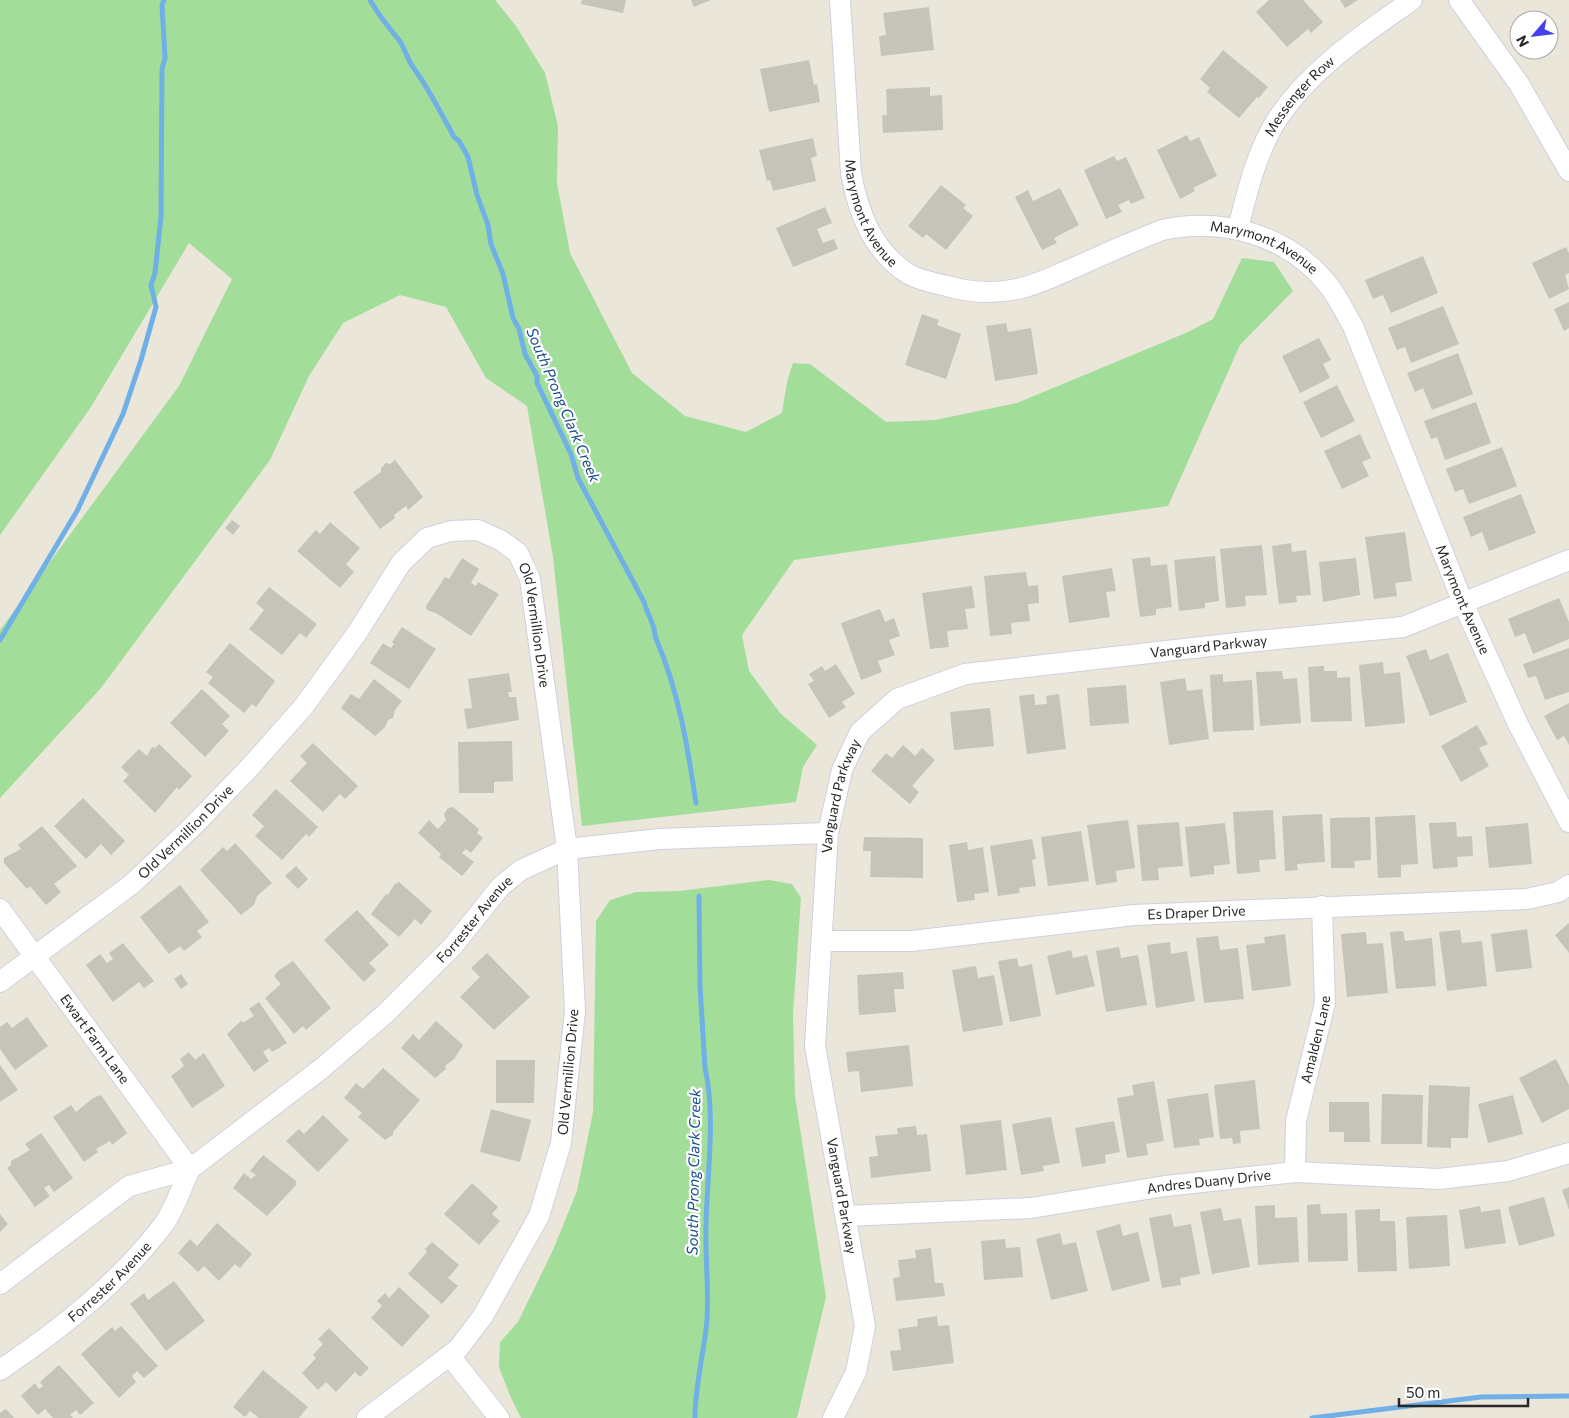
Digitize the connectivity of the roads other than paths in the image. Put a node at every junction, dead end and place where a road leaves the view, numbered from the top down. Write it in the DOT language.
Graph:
graph roads {
  1 [pos="840,0"];
  2 [pos="1412,0"];
  3 [pos="1459,0"];
  4 [pos="1564,148"];
  5 [pos="1569,171"];
  6 [pos="1238,229"];
  7 [pos="1569,560"];
  8 [pos="1463,603"];
  9 [pos="1569,822"];
  10 [pos="828,833"];
  11 [pos="567,849"];
  12 [pos="1569,885"];
  13 [pos="1322,906"];
  14 [pos="0,909"];
  15 [pos="823,941"];
  16 [pos="35,956"];
  17 [pos="0,982"];
  18 [pos="1569,1153"];
  19 [pos="190,1169"];
  20 [pos="1295,1172"];
  21 [pos="846,1216"];
  22 [pos="0,1284"];
  23 [pos="450,1356"];
  24 [pos="0,1370"];
  25 [pos="367,1418"];
  26 [pos="499,1418"];
  27 [pos="833,1418"];
  1 -- 6 [label="street, Marymont Avenue"];
  2 -- 6 [label="street, Messenger Row"];
  3 -- 4 [label="street"];
  4 -- 5 [label="street"];
  6 -- 8 [label="street, Marymont Avenue"];
  7 -- 8 [label="street"];
  8 -- 9 [label="street, Marymont Avenue"];
  8 -- 10 [label="street, Vanguard Parkway"];
  10 -- 11 [label="street, Forrester Avenue"];
  10 -- 15 [label="street, Vanguard Parkway"];
  11 -- 16 [label="street, Old Vermillion Drive"];
  11 -- 19 [label="street, Forrester Avenue"];
  11 -- 23 [label="street, Old Vermillion Drive"];
  12 -- 13 [label="street, Es Draper Drive"];
  13 -- 15 [label="street, Es Draper Drive"];
  13 -- 20 [label="street, Amalden Lane"];
  14 -- 16 [label="street, Ewart Farm Lane"];
  15 -- 21 [label="street, Vanguard Parkway"];
  16 -- 17 [label="street, Old Vermillion Drive"];
  16 -- 19 [label="street, Ewart Farm Lane"];
  18 -- 20 [label="street, Andres Duany Drive"];
  19 -- 22 [label="street, Forrester Avenue"];
  19 -- 24 [label="street, Forrester Avenue"];
  20 -- 21 [label="street, Andres Duany Drive"];
  21 -- 27 [label="street, Vanguard Parkway"];
  23 -- 25 [label="street, Old Vermillion Drive"];
  23 -- 26 [label="street"];
}
